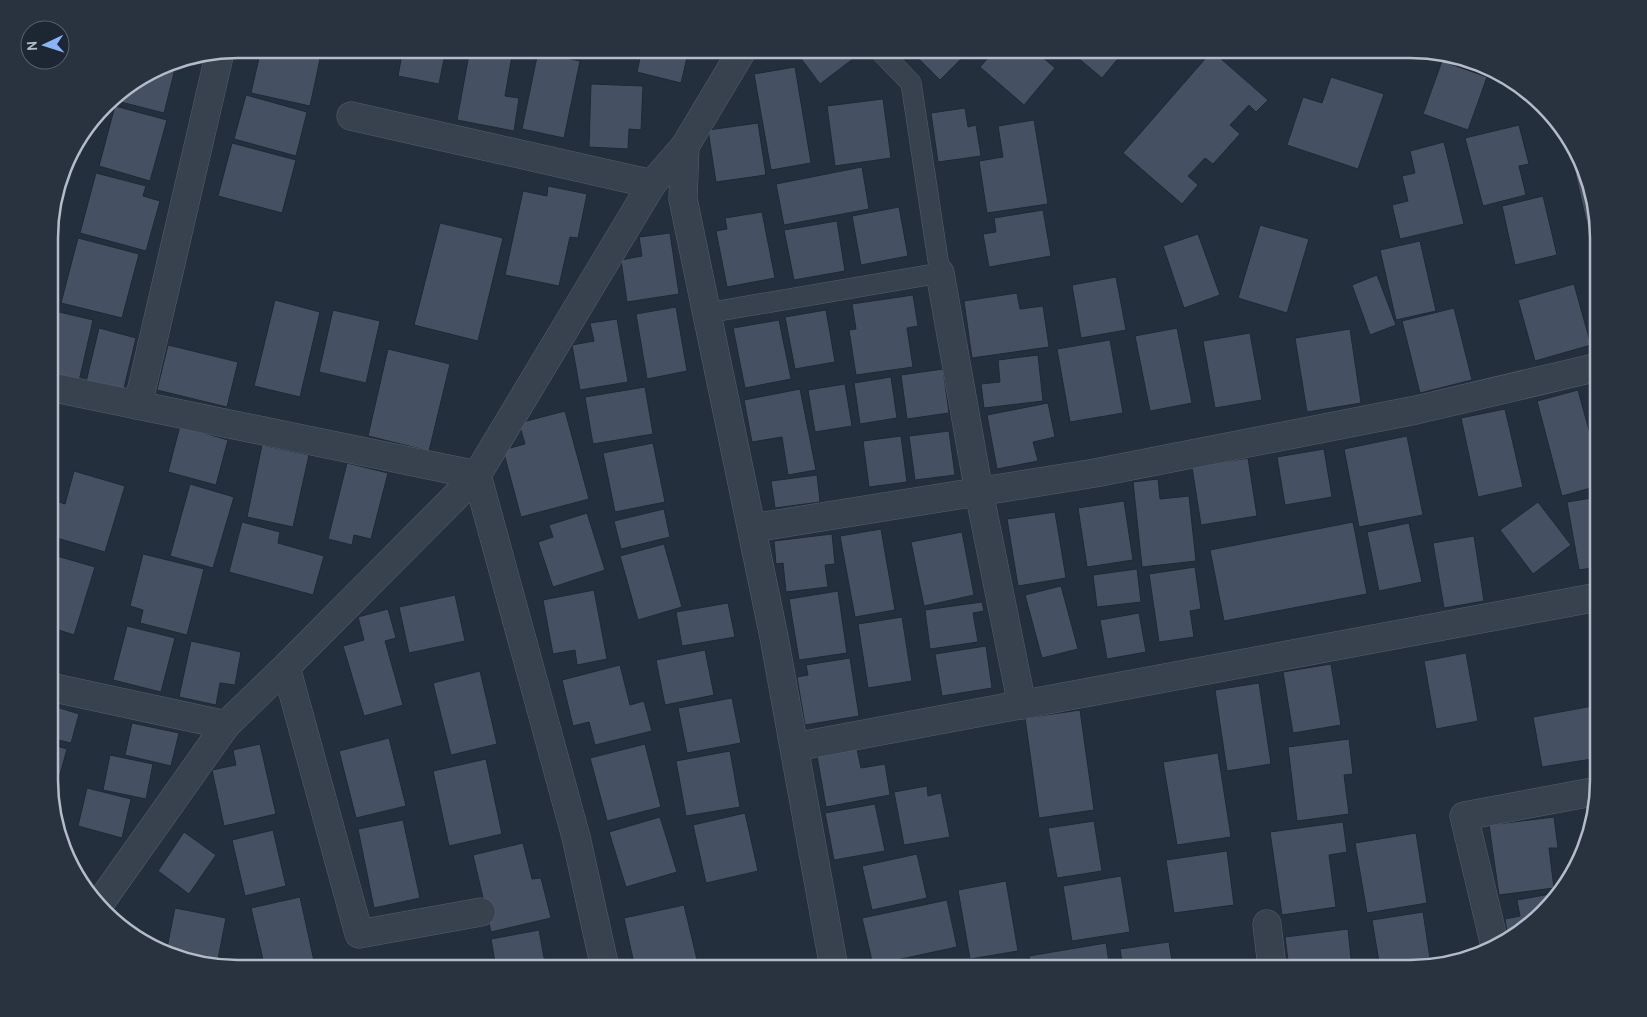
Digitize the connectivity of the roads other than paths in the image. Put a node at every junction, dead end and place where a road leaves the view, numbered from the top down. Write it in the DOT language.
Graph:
graph roads {
  1 [pos="738,58"];
  2 [pos="887,58"];
  3 [pos="218,59"];
  4 [pos="351,116"];
  5 [pos="685,146"];
  6 [pos="652,184"];
  7 [pos="940,273"];
  8 [pos="707,313"];
  9 [pos="1590,369"];
  10 [pos="58,389"];
  11 [pos="138,405"];
  12 [pos="477,475"];
  13 [pos="978,492"];
  14 [pos="752,528"];
  15 [pos="1590,598"];
  16 [pos="286,667"];
  17 [pos="58,689"];
  18 [pos="1022,705"];
  19 [pos="226,726"];
  20 [pos="795,747"];
  21 [pos="1589,793"];
  22 [pos="103,899"];
  23 [pos="481,912"];
  24 [pos="1267,924"];
  25 [pos="1493,938"];
  26 [pos="603,960"];
  27 [pos="833,960"];
  28 [pos="1271,960"];
  1 -- 5 [label="street"];
  2 -- 7 [label="lane"];
  3 -- 11 [label="street"];
  4 -- 6 [label="street"];
  5 -- 6 [label="street"];
  5 -- 8 [label="street"];
  6 -- 12 [label="street"];
  7 -- 8 [label="lane"];
  7 -- 13 [label="street"];
  8 -- 14 [label="street"];
  9 -- 13 [label="street"];
  10 -- 11 [label="street"];
  11 -- 12 [label="street"];
  12 -- 16 [label="street"];
  12 -- 26 [label="street"];
  13 -- 14 [label="street"];
  13 -- 18 [label="street"];
  14 -- 20 [label="street"];
  15 -- 18 [label="street"];
  16 -- 19 [label="street"];
  16 -- 23 [label="street"];
  17 -- 19 [label="street"];
  18 -- 20 [label="street"];
  19 -- 22 [label="street"];
  20 -- 27 [label="street"];
  21 -- 25 [label="street"];
  24 -- 28 [label="street"];
}
